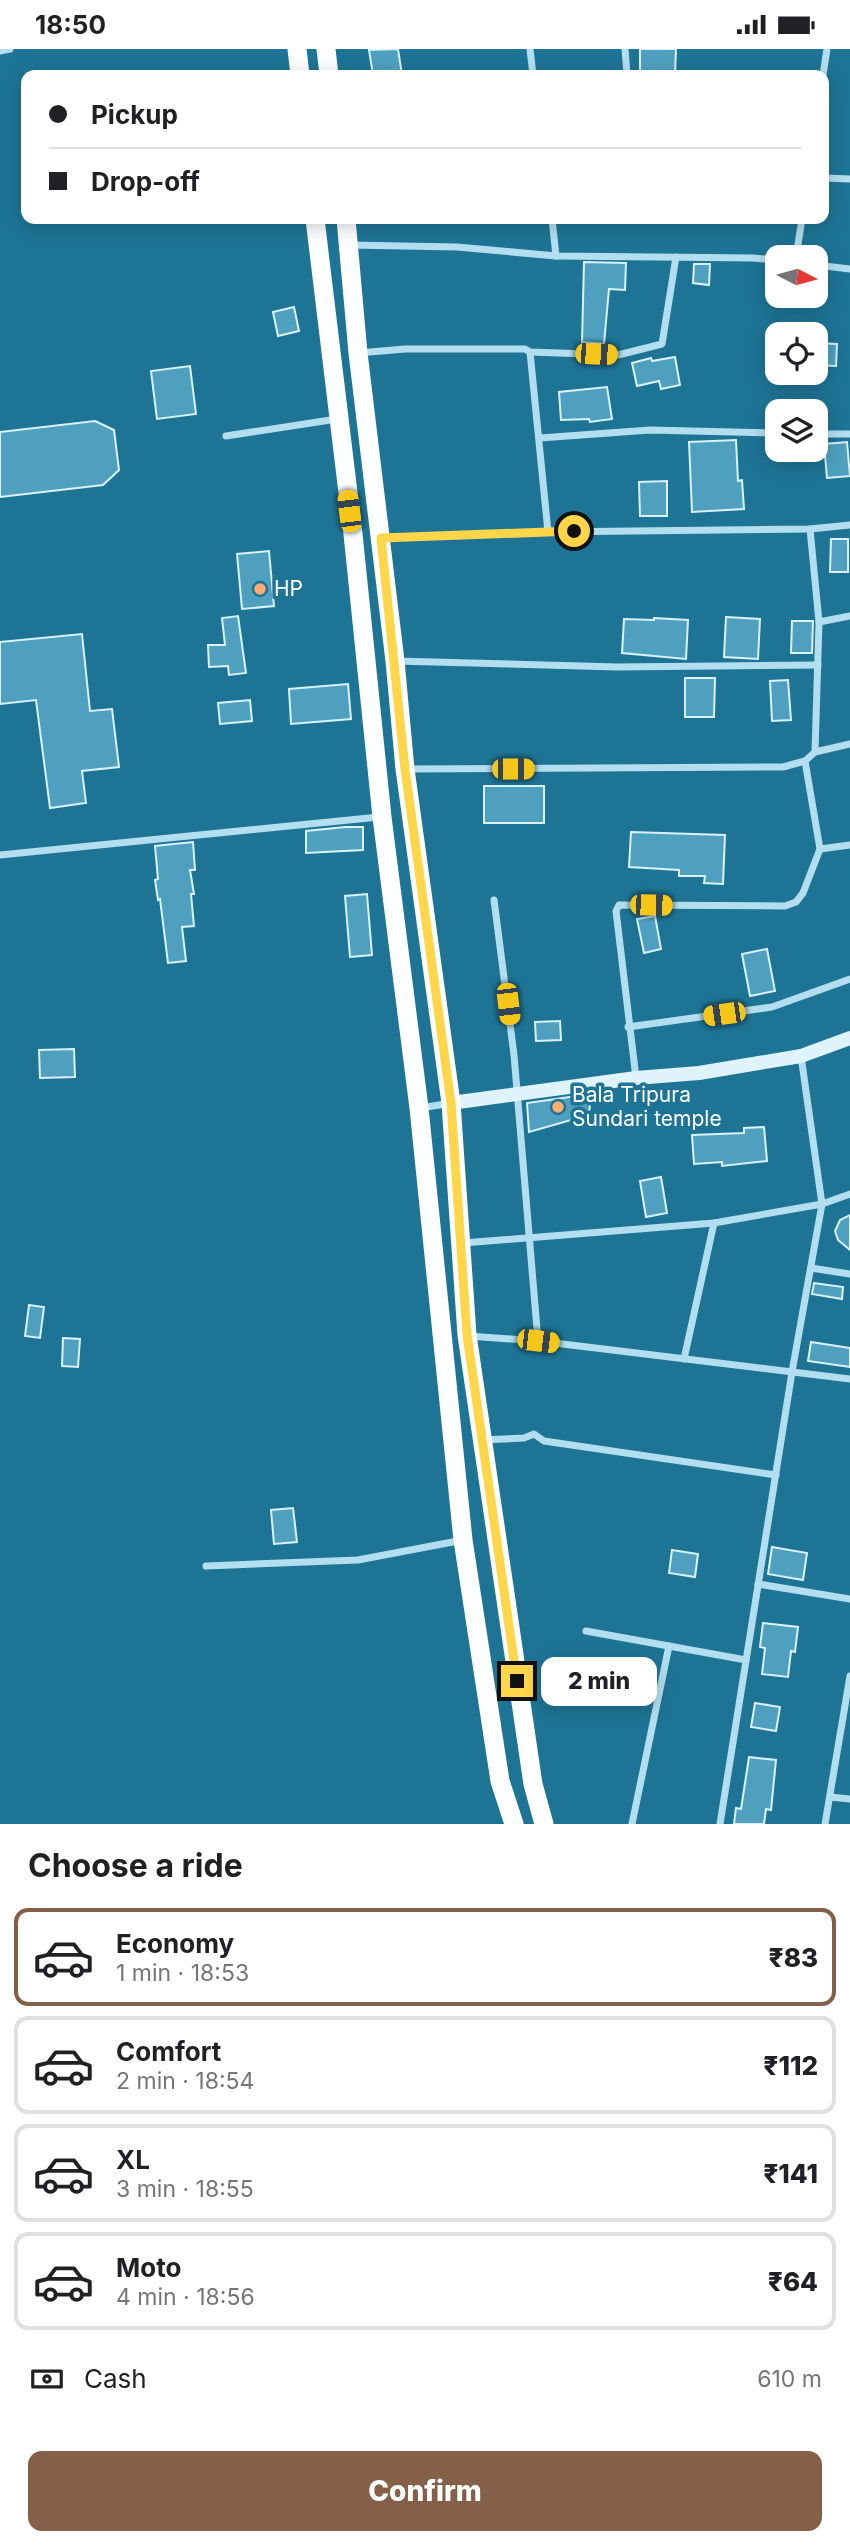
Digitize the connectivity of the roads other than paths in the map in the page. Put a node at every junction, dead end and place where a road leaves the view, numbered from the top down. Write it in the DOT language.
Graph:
graph roads {
  1 [pos="10,49"];
  2 [pos="297,49"];
  3 [pos="326,49"];
  4 [pos="530,49"];
  5 [pos="625,49"];
  6 [pos="827,49"];
  7 [pos="0,51"];
  8 [pos="299,70"];
  9 [pos="328,70"];
  10 [pos="532,70"];
  11 [pos="627,70"];
  12 [pos="824,70"];
  13 [pos="829,178"];
  14 [pos="850,181"];
  15 [pos="316,224"];
  16 [pos="347,224"];
  17 [pos="553,224"];
  18 [pos="801,224"];
  19 [pos="349,245"];
  20 [pos="798,245"];
  21 [pos="556,256"];
  22 [pos="676,257"];
  23 [pos="765,259"];
  24 [pos="828,266"];
  25 [pos="850,269"];
  26 [pos="530,352"];
  27 [pos="358,353"];
  28 [pos="338,419"];
  29 [pos="765,433"];
  30 [pos="828,434"];
  31 [pos="850,434"];
  32 [pos="226,436"];
  33 [pos="540,438"];
  34 [pos="850,525"];
  35 [pos="810,529"];
  36 [pos="548,531"];
  37 [pos="381,538"];
  38 [pos="850,616"];
  39 [pos="819,622"];
  40 [pos="395,661"];
  41 [pos="818,665"];
  42 [pos="850,744"];
  43 [pos="815,752"];
  44 [pos="805,761"];
  45 [pos="405,769"];
  46 [pos="382,817"];
  47 [pos="850,845"];
  48 [pos="820,849"];
  49 [pos="0,855"];
  50 [pos="494,900"];
  51 [pos="850,979"];
  52 [pos="628,1027"];
  53 [pos="850,1038"];
  54 [pos="800,1056"];
  55 [pos="636,1078"];
  56 [pos="518,1095"];
  57 [pos="451,1103"];
  58 [pos="419,1108"];
  59 [pos="850,1194"];
  60 [pos="822,1204"];
  61 [pos="714,1223"];
  62 [pos="530,1238"];
  63 [pos="459,1244"];
  64 [pos="811,1268"];
  65 [pos="850,1274"];
  66 [pos="467,1335"];
  67 [pos="538,1341"];
  68 [pos="684,1359"];
  69 [pos="792,1372"];
  70 [pos="850,1379"];
  71 [pos="482,1440"];
  72 [pos="776,1475"];
  73 [pos="463,1540"];
  74 [pos="206,1566"];
  75 [pos="758,1584"];
  76 [pos="850,1599"];
  77 [pos="586,1631"];
  78 [pos="669,1646"];
  79 [pos="746,1660"];
  80 [pos="850,1676"];
  81 [pos="848,1698"];
  82 [pos="830,1797"];
  83 [pos="850,1799"];
  84 [pos="514,1824"];
  85 [pos="544,1824"];
  86 [pos="632,1824"];
  87 [pos="720,1824"];
  88 [pos="825,1824"];
  1 -- 7 [label="street"];
  2 -- 8 [label="highway"];
  3 -- 9 [label="highway"];
  4 -- 10 [label="street"];
  5 -- 11 [label="street"];
  6 -- 12 [label="street"];
  13 -- 14 [label="street"];
  15 -- 28 [label="highway"];
  16 -- 19 [label="highway"];
  17 -- 21 [label="street"];
  18 -- 20 [label="street"];
  19 -- 21 [label="street"];
  19 -- 27 [label="highway"];
  21 -- 22 [label="street"];
  22 -- 23 [label="street"];
  22 -- 26 [label="street"];
  24 -- 25 [label="street"];
  26 -- 27 [label="street"];
  26 -- 33 [label="street"];
  27 -- 37 [label="highway"];
  28 -- 32 [label="street"];
  28 -- 46 [label="highway"];
  29 -- 33 [label="street"];
  30 -- 31 [label="street"];
  33 -- 36 [label="street"];
  34 -- 35 [label="street"];
  35 -- 36 [label="street"];
  35 -- 39 [label="street"];
  36 -- 37 [label="street"];
  37 -- 40 [label="highway"];
  38 -- 39 [label="street"];
  39 -- 41 [label="street"];
  40 -- 41 [label="street"];
  40 -- 45 [label="highway"];
  41 -- 43 [label="street"];
  42 -- 43 [label="street"];
  43 -- 44 [label="street"];
  44 -- 45 [label="street"];
  44 -- 48 [label="street"];
  45 -- 57 [label="highway"];
  46 -- 49 [label="street"];
  46 -- 58 [label="highway"];
  47 -- 48 [label="street"];
  48 -- 52 [label="street"];
  50 -- 56 [label="street"];
  51 -- 52 [label="street"];
  52 -- 55 [label="street"];
  53 -- 54 [label="main road"];
  54 -- 55 [label="main road"];
  54 -- 60 [label="street"];
  55 -- 56 [label="main road"];
  56 -- 57 [label="main road"];
  56 -- 62 [label="street"];
  57 -- 58 [label="street"];
  57 -- 63 [label="highway"];
  58 -- 73 [label="highway"];
  59 -- 60 [label="street"];
  60 -- 61 [label="street"];
  60 -- 64 [label="street"];
  61 -- 62 [label="street"];
  61 -- 68 [label="street"];
  62 -- 63 [label="street"];
  62 -- 67 [label="street"];
  63 -- 66 [label="highway"];
  64 -- 65 [label="street"];
  64 -- 69 [label="street"];
  66 -- 67 [label="street"];
  66 -- 71 [label="highway"];
  67 -- 68 [label="street"];
  68 -- 69 [label="street"];
  69 -- 70 [label="street"];
  69 -- 72 [label="street"];
  71 -- 72 [label="street"];
  71 -- 85 [label="highway"];
  72 -- 75 [label="street"];
  73 -- 74 [label="street"];
  73 -- 84 [label="highway"];
  75 -- 76 [label="street"];
  75 -- 79 [label="street"];
  77 -- 78 [label="street"];
  78 -- 79 [label="street"];
  78 -- 86 [label="street"];
  79 -- 87 [label="street"];
  80 -- 81 [label="street"];
  81 -- 82 [label="street"];
  82 -- 83 [label="street"];
  82 -- 88 [label="street"];
}
